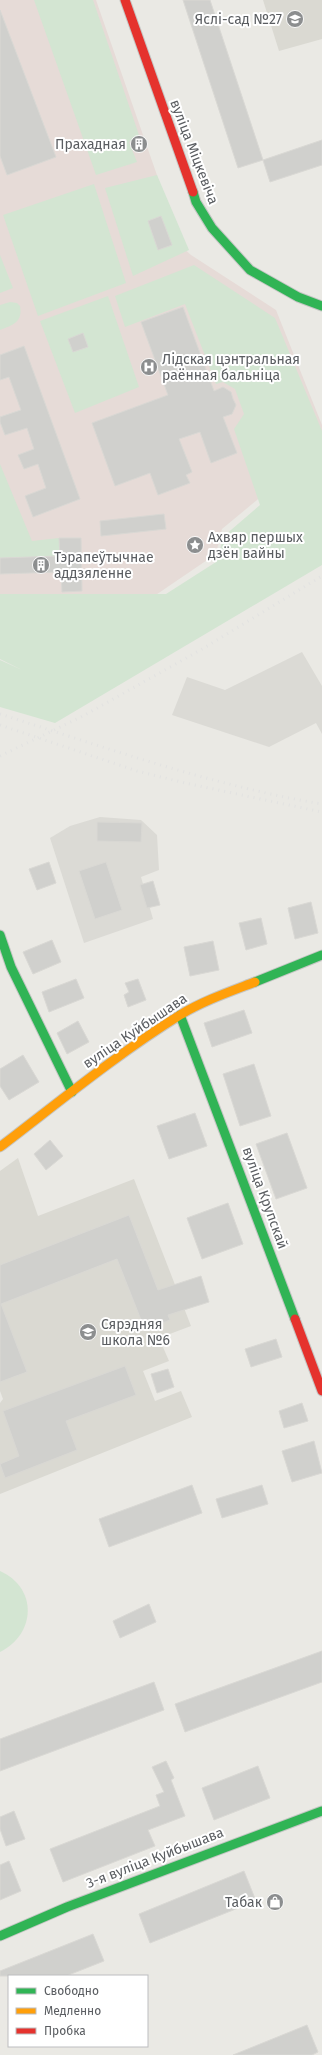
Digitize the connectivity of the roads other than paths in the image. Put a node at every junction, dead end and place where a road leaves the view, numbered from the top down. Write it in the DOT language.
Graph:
graph roads {
  1 [pos="125,0"];
  2 [pos="322,306"];
  3 [pos="0,936"];
  4 [pos="322,955"];
  5 [pos="180,1015"];
  6 [pos="72,1092"];
  7 [pos="0,1147"];
  8 [pos="322,1391"];
  9 [pos="322,1811"];
  10 [pos="0,1936"];
  1 -- 2 [label="street, вуліца Міцкевіча"];
  3 -- 6 [label="street"];
  4 -- 5 [label="street, вуліца Куйбышава"];
  5 -- 6 [label="street, вуліца Куйбышава"];
  5 -- 8 [label="street, вуліца Крупскай"];
  6 -- 7 [label="street, вуліца Куйбышава"];
  9 -- 10 [label="street, 3-я вуліца Куйбышава"];
}
